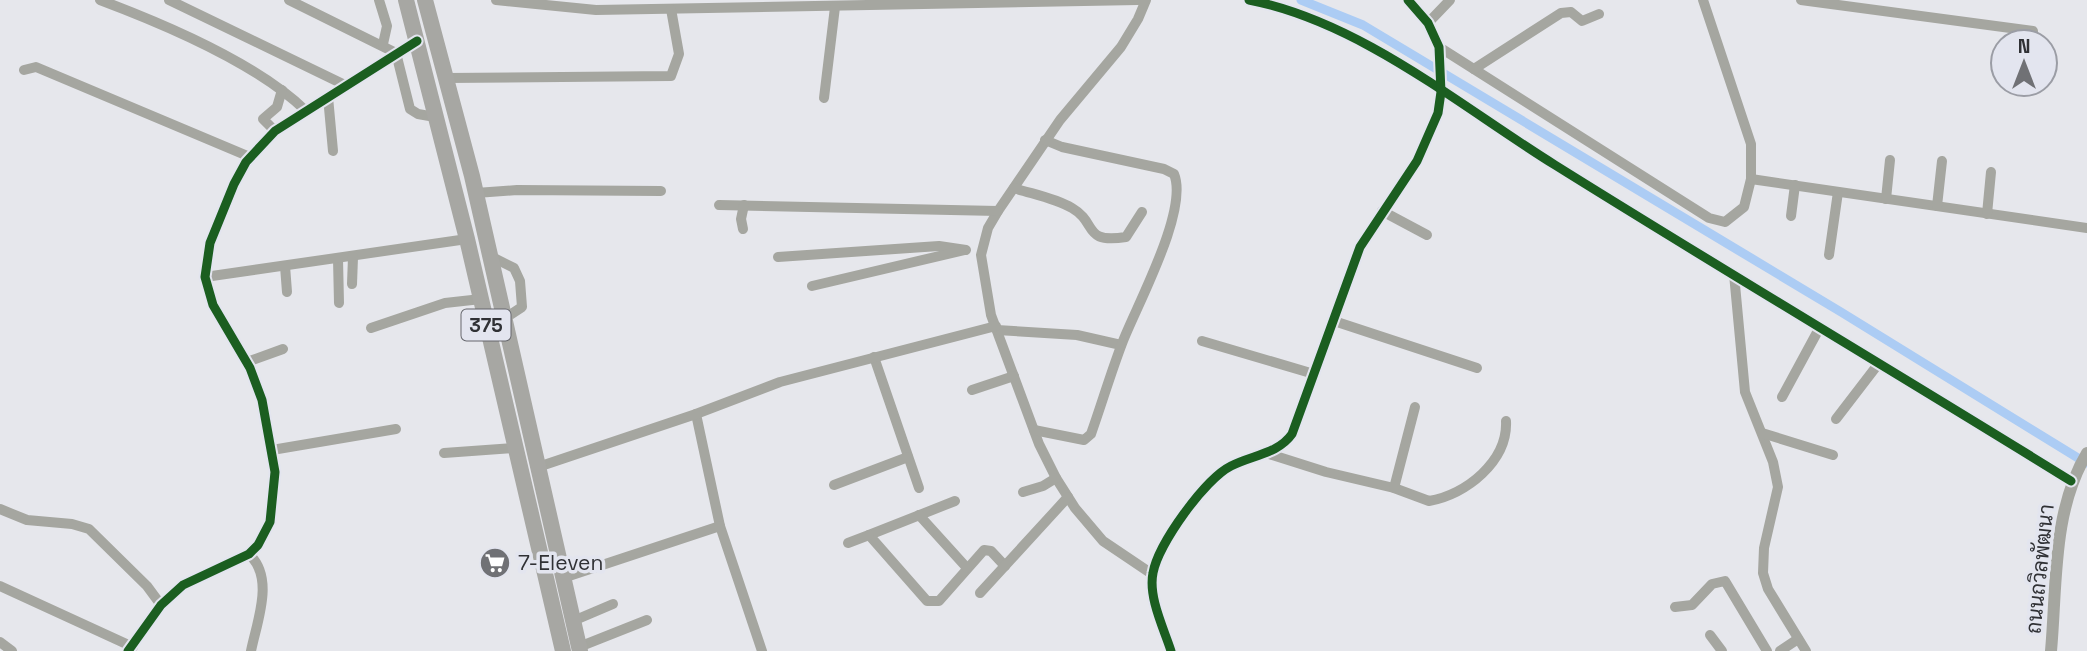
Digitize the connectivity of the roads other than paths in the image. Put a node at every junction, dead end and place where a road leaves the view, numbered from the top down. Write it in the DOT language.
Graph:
graph roads {
  1 [pos="100,0"];
  2 [pos="169,0"];
  3 [pos="289,0"];
  4 [pos="379,0"];
  5 [pos="406,0"];
  6 [pos="425,0"];
  7 [pos="496,0"];
  8 [pos="1138,0"];
  9 [pos="1146,0"];
  10 [pos="1249,0"];
  11 [pos="1408,0"];
  12 [pos="1450,0"];
  13 [pos="1703,0"];
  14 [pos="1801,0"];
  15 [pos="835,7"];
  16 [pos="671,9"];
  17 [pos="1599,14"];
  18 [pos="1428,23"];
  19 [pos="2011,28"];
  20 [pos="417,41"];
  21 [pos="383,44"];
  22 [pos="1439,52"];
  23 [pos="396,53"];
  24 [pos="1474,69"];
  25 [pos="24,70"];
  26 [pos="447,78"];
  27 [pos="347,86"];
  28 [pos="1441,87"];
  29 [pos="282,90"];
  30 [pos="328,97"];
  31 [pos="824,98"];
  32 [pos="306,111"];
  33 [pos="435,117"];
  34 [pos="275,131"];
  35 [pos="1045,140"];
  36 [pos="333,151"];
  37 [pos="250,157"];
  38 [pos="1890,160"];
  39 [pos="1942,161"];
  40 [pos="1991,172"];
  41 [pos="1751,179"];
  42 [pos="1795,185"];
  43 [pos="1014,188"];
  44 [pos="661,191"];
  45 [pos="1838,192"];
  46 [pos="476,193"];
  47 [pos="1886,199"];
  48 [pos="719,205"];
  49 [pos="744,205"];
  50 [pos="1937,206"];
  51 [pos="998,211"];
  52 [pos="1382,211"];
  53 [pos="1142,212"];
  54 [pos="1987,214"];
  55 [pos="1791,216"];
  56 [pos="461,219"];
  57 [pos="2087,228"];
  58 [pos="743,229"];
  59 [pos="1427,234"];
  60 [pos="467,239"];
  61 [pos="982,248"];
  62 [pos="967,250"];
  63 [pos="1829,255"];
  64 [pos="490,256"];
  65 [pos="353,257"];
  66 [pos="778,257"];
  67 [pos="338,259"];
  68 [pos="285,266"];
  69 [pos="1734,274"];
  70 [pos="205,276"];
  71 [pos="352,284"];
  72 [pos="812,286"];
  73 [pos="287,292"];
  74 [pos="481,299"];
  75 [pos="339,303"];
  76 [pos="505,319"];
  77 [pos="1334,321"];
  78 [pos="1820,327"];
  79 [pos="371,328"];
  80 [pos="996,328"];
  81 [pos="1202,341"];
  82 [pos="1121,345"];
  83 [pos="283,349"];
  84 [pos="874,357"];
  85 [pos="247,362"];
  86 [pos="1879,363"];
  87 [pos="1477,368"];
  88 [pos="1314,374"];
  89 [pos="1014,376"];
  90 [pos="972,390"];
  91 [pos="1782,397"];
  92 [pos="1415,407"];
  93 [pos="696,414"];
  94 [pos="1836,419"];
  95 [pos="1506,421"];
  96 [pos="396,429"];
  97 [pos="1034,430"];
  98 [pos="1762,433"];
  99 [pos="515,448"];
  100 [pos="271,450"];
  101 [pos="444,453"];
  102 [pos="1266,453"];
  103 [pos="2087,453"];
  104 [pos="1833,454"];
  105 [pos="908,457"];
  106 [pos="538,467"];
  107 [pos="2078,475"];
  108 [pos="1056,478"];
  109 [pos="834,485"];
  110 [pos="919,488"];
  111 [pos="1394,488"];
  112 [pos="1023,492"];
  113 [pos="1068,496"];
  114 [pos="955,500"];
  115 [pos="0,509"];
  116 [pos="919,515"];
  117 [pos="720,526"];
  118 [pos="869,535"];
  119 [pos="848,543"];
  120 [pos="249,554"];
  121 [pos="1005,566"];
  122 [pos="967,568"];
  123 [pos="1152,574"];
  124 [pos="562,578"];
  125 [pos="0,586"];
  126 [pos="980,593"];
  127 [pos="613,604"];
  128 [pos="161,605"];
  129 [pos="1675,607"];
  130 [pos="647,620"];
  131 [pos="573,621"];
  132 [pos="1710,635"];
  133 [pos="1798,639"];
  134 [pos="0,642"];
  135 [pos="130,649"];
  136 [pos="580,649"];
  137 [pos="12,651"];
  138 [pos="251,651"];
  139 [pos="563,651"];
  140 [pos="762,651"];
  141 [pos="1171,651"];
  142 [pos="1722,651"];
  143 [pos="1766,651"];
  144 [pos="1780,651"];
  145 [pos="1806,651"];
  146 [pos="2051,651"];
  1 -- 29 [label="street"];
  2 -- 27 [label="street"];
  3 -- 21 [label="street"];
  4 -- 21 [label="street"];
  5 -- 20 [label="main road, 375"];
  6 -- 26 [label="main road, 375"];
  7 -- 16 [label="street"];
  8 -- 15 [label="street"];
  9 -- 35 [label="street"];
  10 -- 28 [label="street"];
  11 -- 18 [label="street"];
  12 -- 18 [label="street"];
  13 -- 41 [label="street"];
  14 -- 19 [label="street"];
  15 -- 16 [label="street"];
  15 -- 31 [label="street"];
  16 -- 26 [label="street"];
  17 -- 24 [label="street"];
  18 -- 22 [label="street"];
  20 -- 23 [label="street"];
  20 -- 33 [label="main road, 375"];
  21 -- 23 [label="street"];
  22 -- 24 [label="street"];
  22 -- 28 [label="street"];
  23 -- 27 [label="street"];
  23 -- 33 [label="street"];
  24 -- 41 [label="street"];
  25 -- 37 [label="street"];
  26 -- 46 [label="main road, 375"];
  27 -- 30 [label="street"];
  28 -- 52 [label="street"];
  28 -- 69 [label="street"];
  29 -- 32 [label="street"];
  29 -- 34 [label="street"];
  30 -- 32 [label="street"];
  30 -- 36 [label="street"];
  32 -- 34 [label="street"];
  33 -- 56 [label="main road, 375"];
  34 -- 37 [label="street"];
  35 -- 43 [label="street"];
  35 -- 82 [label="street"];
  37 -- 70 [label="street"];
  38 -- 47 [label="street"];
  39 -- 50 [label="street"];
  40 -- 54 [label="street"];
  41 -- 42 [label="street"];
  42 -- 45 [label="street"];
  42 -- 55 [label="street"];
  43 -- 51 [label="street"];
  43 -- 53 [label="street"];
  44 -- 46 [label="street"];
  45 -- 47 [label="street"];
  45 -- 63 [label="street"];
  46 -- 56 [label="main road"];
  46 -- 64 [label="main road, 375"];
  47 -- 50 [label="street"];
  48 -- 49 [label="street"];
  49 -- 51 [label="street"];
  49 -- 58 [label="street"];
  50 -- 54 [label="street"];
  51 -- 61 [label="street"];
  52 -- 59 [label="street"];
  52 -- 77 [label="street"];
  54 -- 57 [label="street"];
  56 -- 60 [label="main road, 375"];
  60 -- 65 [label="street"];
  60 -- 74 [label="main road, 375"];
  61 -- 62 [label="street"];
  61 -- 80 [label="street"];
  62 -- 66 [label="street"];
  62 -- 72 [label="street"];
  64 -- 76 [label="main road, 375"];
  64 -- 76 [label="street"];
  65 -- 67 [label="street"];
  65 -- 71 [label="street"];
  67 -- 68 [label="street"];
  67 -- 75 [label="street"];
  68 -- 70 [label="street"];
  68 -- 73 [label="street"];
  69 -- 78 [label="street"];
  69 -- 98 [label="street"];
  70 -- 85 [label="street"];
  74 -- 79 [label="street"];
  74 -- 99 [label="main road, 375"];
  76 -- 106 [label="main road, 375"];
  77 -- 87 [label="street"];
  77 -- 88 [label="street"];
  78 -- 86 [label="street"];
  78 -- 91 [label="street"];
  80 -- 82 [label="street"];
  80 -- 84 [label="street"];
  80 -- 89 [label="street"];
  81 -- 88 [label="street"];
  82 -- 97 [label="street"];
  83 -- 85 [label="street"];
  84 -- 93 [label="street"];
  84 -- 105 [label="street"];
  85 -- 100 [label="street"];
  86 -- 94 [label="street"];
  86 -- 107 [label="street"];
  88 -- 102 [label="street"];
  89 -- 90 [label="street"];
  89 -- 97 [label="street"];
  92 -- 111 [label="street"];
  93 -- 106 [label="street"];
  93 -- 117 [label="street"];
  95 -- 111 [label="street"];
  96 -- 100 [label="street"];
  97 -- 108 [label="street"];
  98 -- 104 [label="street"];
  98 -- 133 [label="street"];
  99 -- 101 [label="street"];
  99 -- 139 [label="main road, 375"];
  100 -- 120 [label="street"];
  102 -- 111 [label="street"];
  102 -- 123 [label="street"];
  103 -- 107 [label="street, ถนนถวิลพัฒนา"];
  105 -- 109 [label="street"];
  105 -- 110 [label="street"];
  106 -- 124 [label="main road, 375"];
  107 -- 146 [label="street, ถนนถวิลพัฒนา"];
  108 -- 112 [label="street"];
  108 -- 113 [label="street"];
  113 -- 121 [label="street"];
  113 -- 123 [label="street"];
  114 -- 116 [label="street"];
  115 -- 128 [label="street"];
  116 -- 118 [label="street"];
  116 -- 122 [label="street"];
  117 -- 124 [label="street"];
  117 -- 140 [label="street"];
  118 -- 119 [label="street"];
  118 -- 122 [label="street"];
  120 -- 128 [label="street"];
  120 -- 138 [label="street"];
  121 -- 122 [label="street"];
  121 -- 126 [label="street"];
  123 -- 141 [label="street"];
  124 -- 131 [label="main road, 375"];
  125 -- 135 [label="street"];
  127 -- 131 [label="street"];
  128 -- 135 [label="street"];
  129 -- 143 [label="street"];
  130 -- 136 [label="street"];
  131 -- 136 [label="main road, 375"];
  132 -- 142 [label="street"];
  133 -- 144 [label="street"];
  133 -- 145 [label="street"];
  134 -- 137 [label="street"];
}
